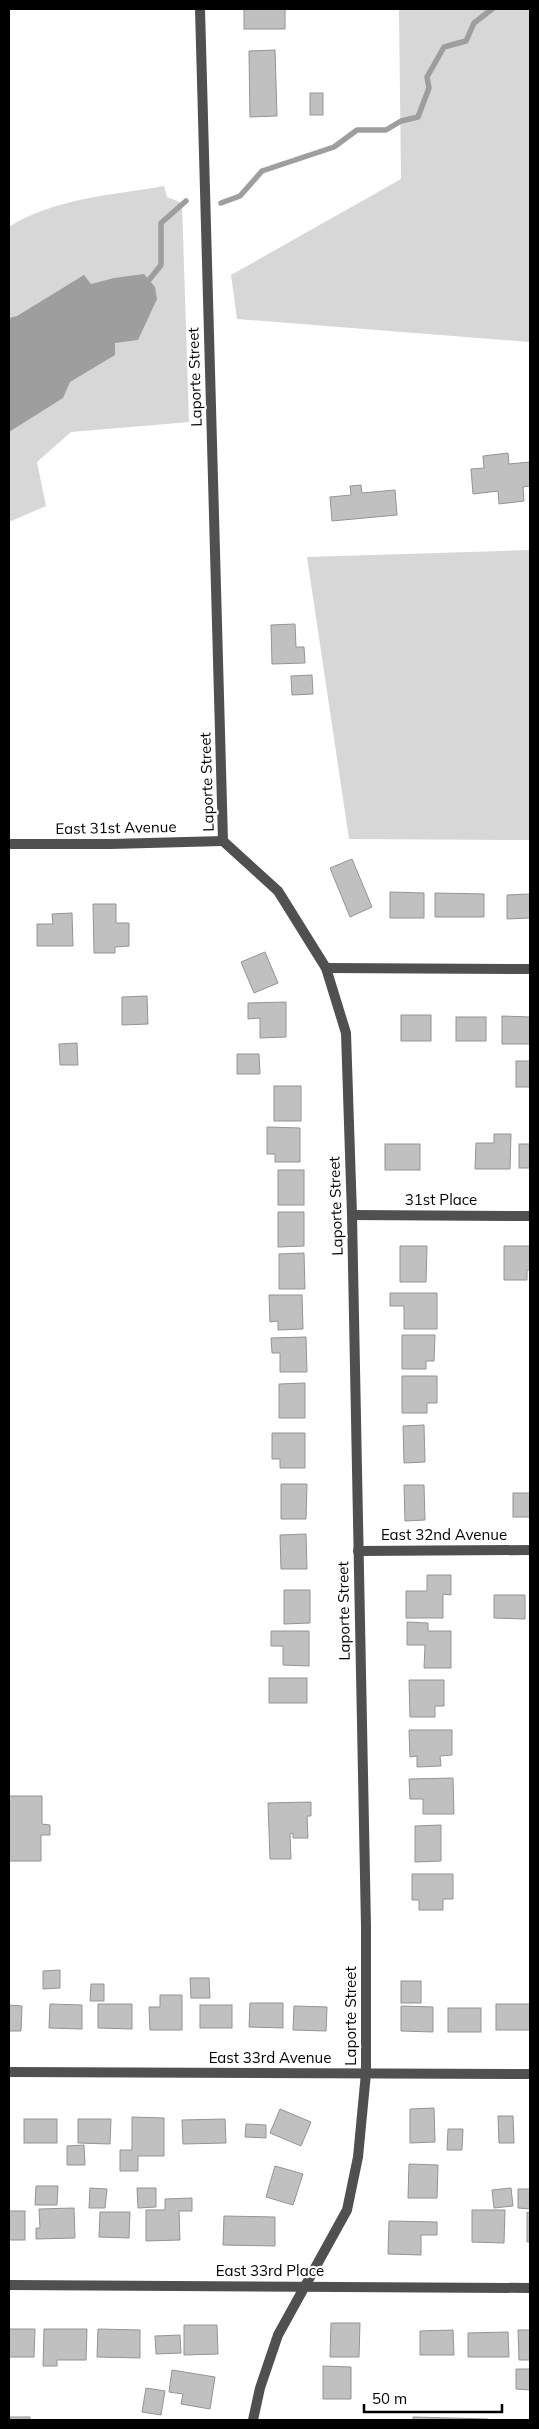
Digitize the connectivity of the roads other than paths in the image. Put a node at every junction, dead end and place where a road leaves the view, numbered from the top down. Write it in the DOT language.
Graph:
graph roads {
  1 [pos="200,9"];
  2 [pos="223,841"];
  3 [pos="9,844"];
  4 [pos="326,968"];
  5 [pos="530,969"];
  6 [pos="352,1215"];
  7 [pos="530,1216"];
  8 [pos="530,1550"];
  9 [pos="358,1551"];
  10 [pos="9,2072"];
  11 [pos="366,2073"];
  12 [pos="530,2074"];
  13 [pos="9,2285"];
  14 [pos="307,2286"];
  15 [pos="530,2288"];
  16 [pos="253,2420"];
  1 -- 2 [label="street, Laporte Street"];
  2 -- 3 [label="street, East 31st Avenue"];
  2 -- 4 [label="street, Laporte Street"];
  4 -- 5 [label="street"];
  4 -- 6 [label="street, Laporte Street"];
  6 -- 7 [label="street, 31st Place"];
  6 -- 9 [label="street, Laporte Street"];
  8 -- 9 [label="street, East 32nd Avenue"];
  9 -- 11 [label="street, Laporte Street"];
  10 -- 11 [label="street, East 33rd Avenue"];
  11 -- 12 [label="street, East 33rd Avenue"];
  11 -- 14 [label="street, Laporte Street"];
  13 -- 14 [label="street, East 33rd Place"];
  14 -- 15 [label="street, East 33rd Place"];
  14 -- 16 [label="street, Laporte Street"];
}
